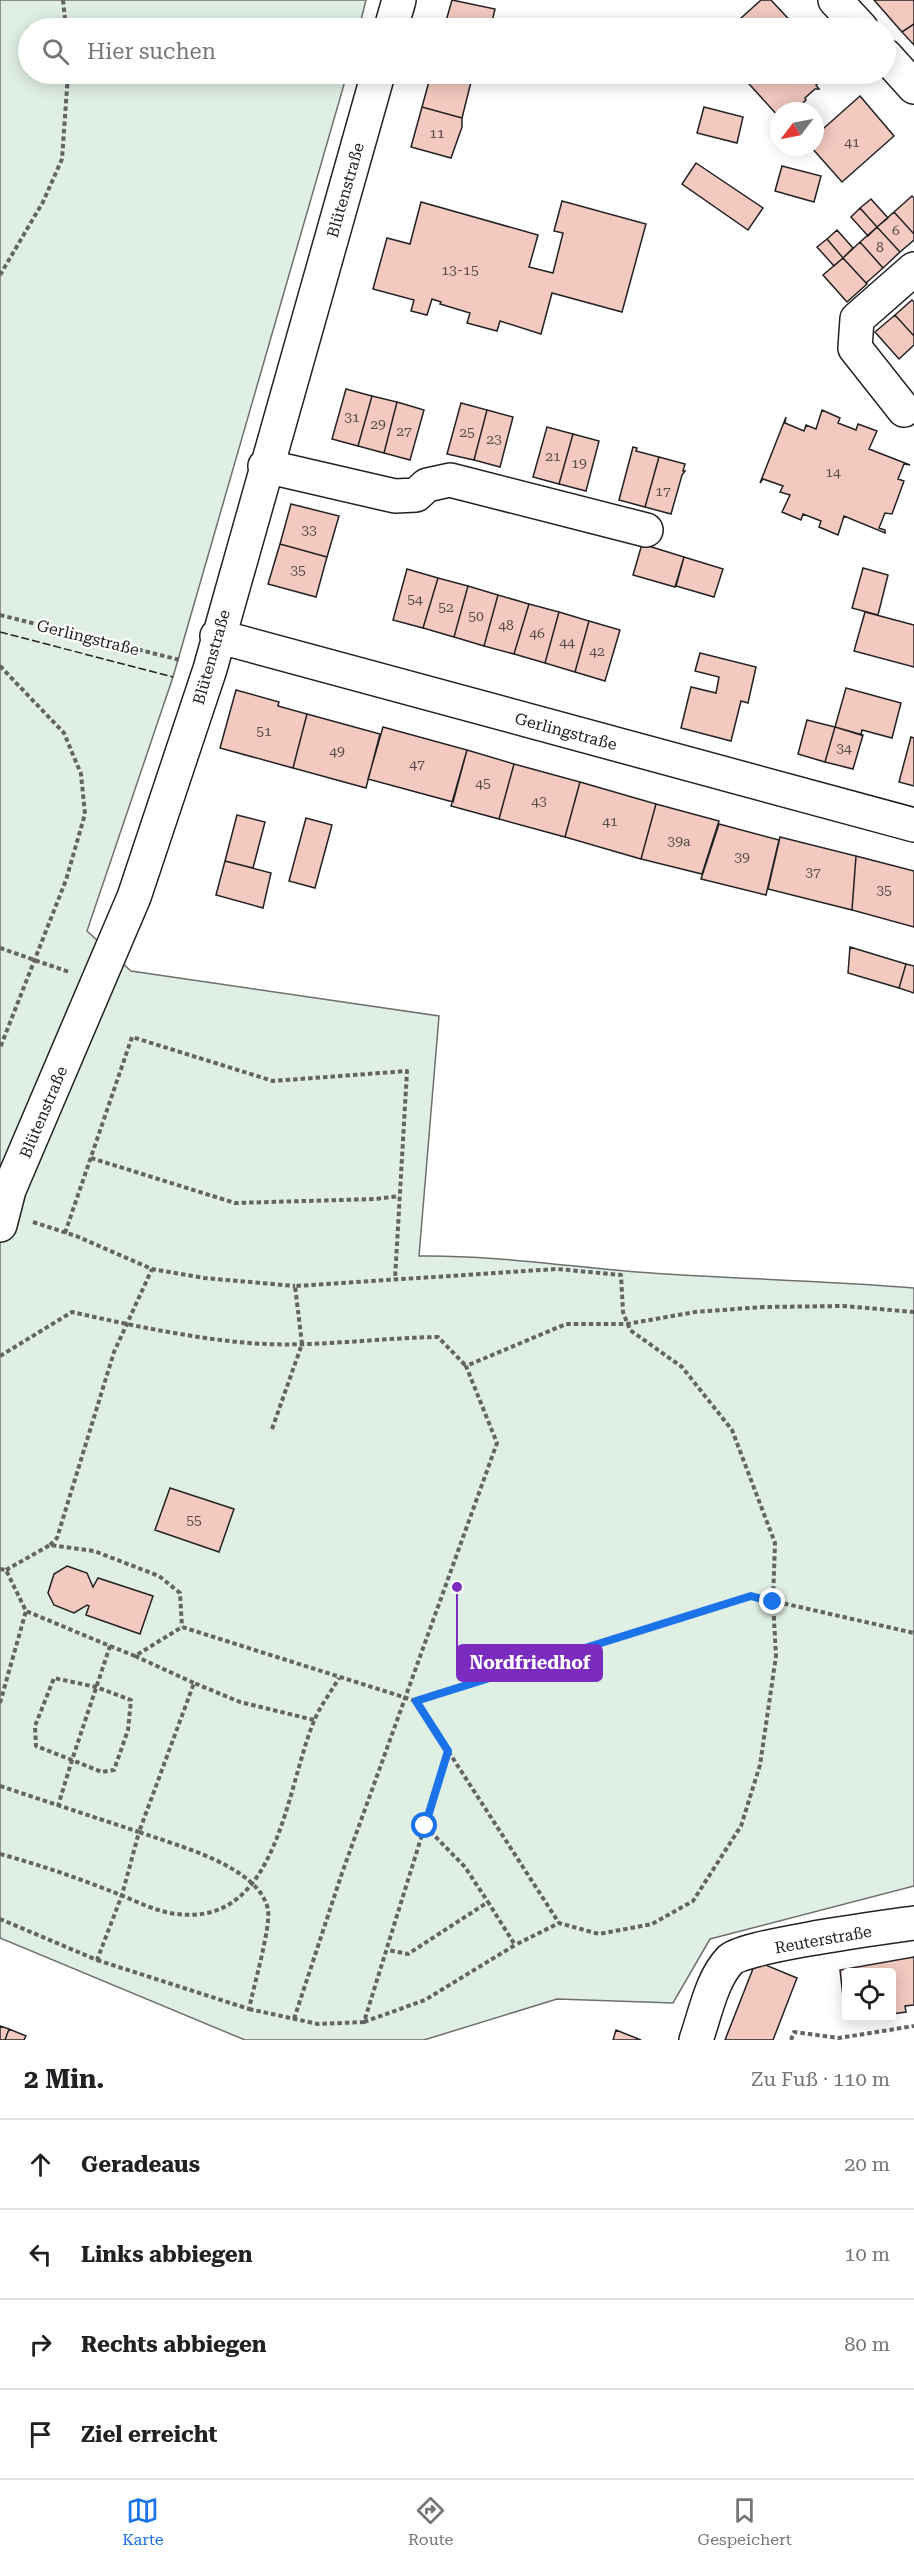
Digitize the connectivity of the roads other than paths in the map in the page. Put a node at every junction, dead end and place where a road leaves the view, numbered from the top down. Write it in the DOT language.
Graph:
graph roads {
  1 [pos="399,0"];
  2 [pos="835,0"];
  3 [pos="394,18"];
  4 [pos="852,18"];
  5 [pos="896,68"];
  6 [pos="375,84"];
  7 [pos="914,87"];
  8 [pos="914,269"];
  9 [pos="904,410"];
  10 [pos="265,466"];
  11 [pos="646,530"];
  12 [pos="217,636"];
  13 [pos="914,825"];
  14 [pos="0,1225"];
  15 [pos="914,1923"];
  16 [pos="696,2040"];
  1 -- 3 [label="street"];
  2 -- 4 [label="street"];
  5 -- 7 [label="street"];
  6 -- 10 [label="street, Blütenstraße"];
  8 -- 9 [label="street"];
  10 -- 11 [label="street"];
  10 -- 12 [label="street, Blütenstraße"];
  12 -- 13 [label="street, Gerlingstraße"];
  12 -- 14 [label="street, Blütenstraße"];
  15 -- 16 [label="street, Reuterstraße"];
}
